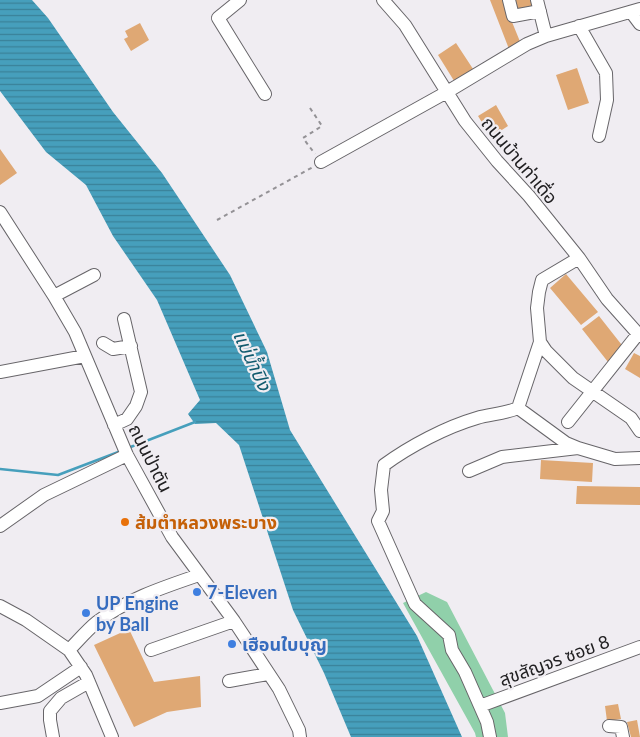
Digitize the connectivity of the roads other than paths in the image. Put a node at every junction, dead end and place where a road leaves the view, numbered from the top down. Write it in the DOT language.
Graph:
graph roads {
  1 [pos="240,0"];
  2 [pos="383,0"];
  3 [pos="509,0"];
  4 [pos="538,5"];
  5 [pos="636,11"];
  6 [pos="640,24"];
  7 [pos="579,26"];
  8 [pos="546,36"];
  9 [pos="447,92"];
  10 [pos="265,94"];
  11 [pos="599,136"];
  12 [pos="321,162"];
  13 [pos="0,212"];
  14 [pos="579,258"];
  15 [pos="94,275"];
  16 [pos="54,296"];
  17 [pos="124,318"];
  18 [pos="638,331"];
  19 [pos="540,342"];
  20 [pos="103,343"];
  21 [pos="131,346"];
  22 [pos="85,356"];
  23 [pos="0,372"];
  24 [pos="591,391"];
  25 [pos="518,408"];
  26 [pos="568,422"];
  27 [pos="114,425"];
  28 [pos="640,431"];
  29 [pos="578,448"];
  30 [pos="127,455"];
  31 [pos="640,458"];
  32 [pos="469,471"];
  33 [pos="0,526"];
  34 [pos="199,575"];
  35 [pos="0,606"];
  36 [pos="234,621"];
  37 [pos="640,647"];
  38 [pos="69,650"];
  39 [pos="151,650"];
  40 [pos="81,667"];
  41 [pos="268,674"];
  42 [pos="229,681"];
  43 [pos="89,682"];
  44 [pos="0,703"];
  45 [pos="480,706"];
  46 [pos="609,726"];
  47 [pos="53,737"];
  48 [pos="112,737"];
  49 [pos="300,737"];
  50 [pos="490,737"];
  51 [pos="624,737"];
  1 -- 10 [label="street"];
  2 -- 9 [label="street, ถนนบ้านท่าเดื่อ"];
  3 -- 4 [label="street"];
  4 -- 8 [label="street"];
  5 -- 6 [label="street"];
  5 -- 7 [label="street"];
  7 -- 8 [label="street"];
  7 -- 11 [label="street"];
  8 -- 9 [label="street"];
  9 -- 12 [label="street"];
  9 -- 14 [label="street, ถนนบ้านท่าเดื่อ"];
  13 -- 16 [label="street, ถนนป่าตัน"];
  14 -- 18 [label="street, ถนนบ้านท่าเดื่อ"];
  14 -- 19 [label="street"];
  15 -- 16 [label="street"];
  16 -- 22 [label="street, ถนนป่าตัน"];
  17 -- 21 [label="street"];
  18 -- 24 [label="street"];
  19 -- 24 [label="street"];
  19 -- 25 [label="street"];
  20 -- 21 [label="street"];
  21 -- 27 [label="street"];
  22 -- 23 [label="street"];
  22 -- 27 [label="street, ถนนป่าตัน"];
  24 -- 26 [label="street"];
  24 -- 28 [label="street"];
  25 -- 29 [label="street"];
  25 -- 45 [label="street"];
  27 -- 30 [label="street, ถนนป่าตัน"];
  29 -- 31 [label="street"];
  29 -- 32 [label="street"];
  30 -- 33 [label="street"];
  30 -- 34 [label="street, ถนนป่าตัน"];
  34 -- 36 [label="street, ถนนป่าตัน"];
  34 -- 38 [label="street"];
  35 -- 38 [label="street"];
  36 -- 39 [label="street"];
  36 -- 41 [label="street, ถนนป่าตัน"];
  37 -- 45 [label="street, สุขสัญจร ซอย 8"];
  38 -- 40 [label="street"];
  40 -- 43 [label="street"];
  40 -- 44 [label="street"];
  41 -- 42 [label="street"];
  41 -- 49 [label="street, ถนนป่าตัน"];
  43 -- 47 [label="street"];
  43 -- 48 [label="street"];
  45 -- 50 [label="street"];
  46 -- 51 [label="street"];
}
